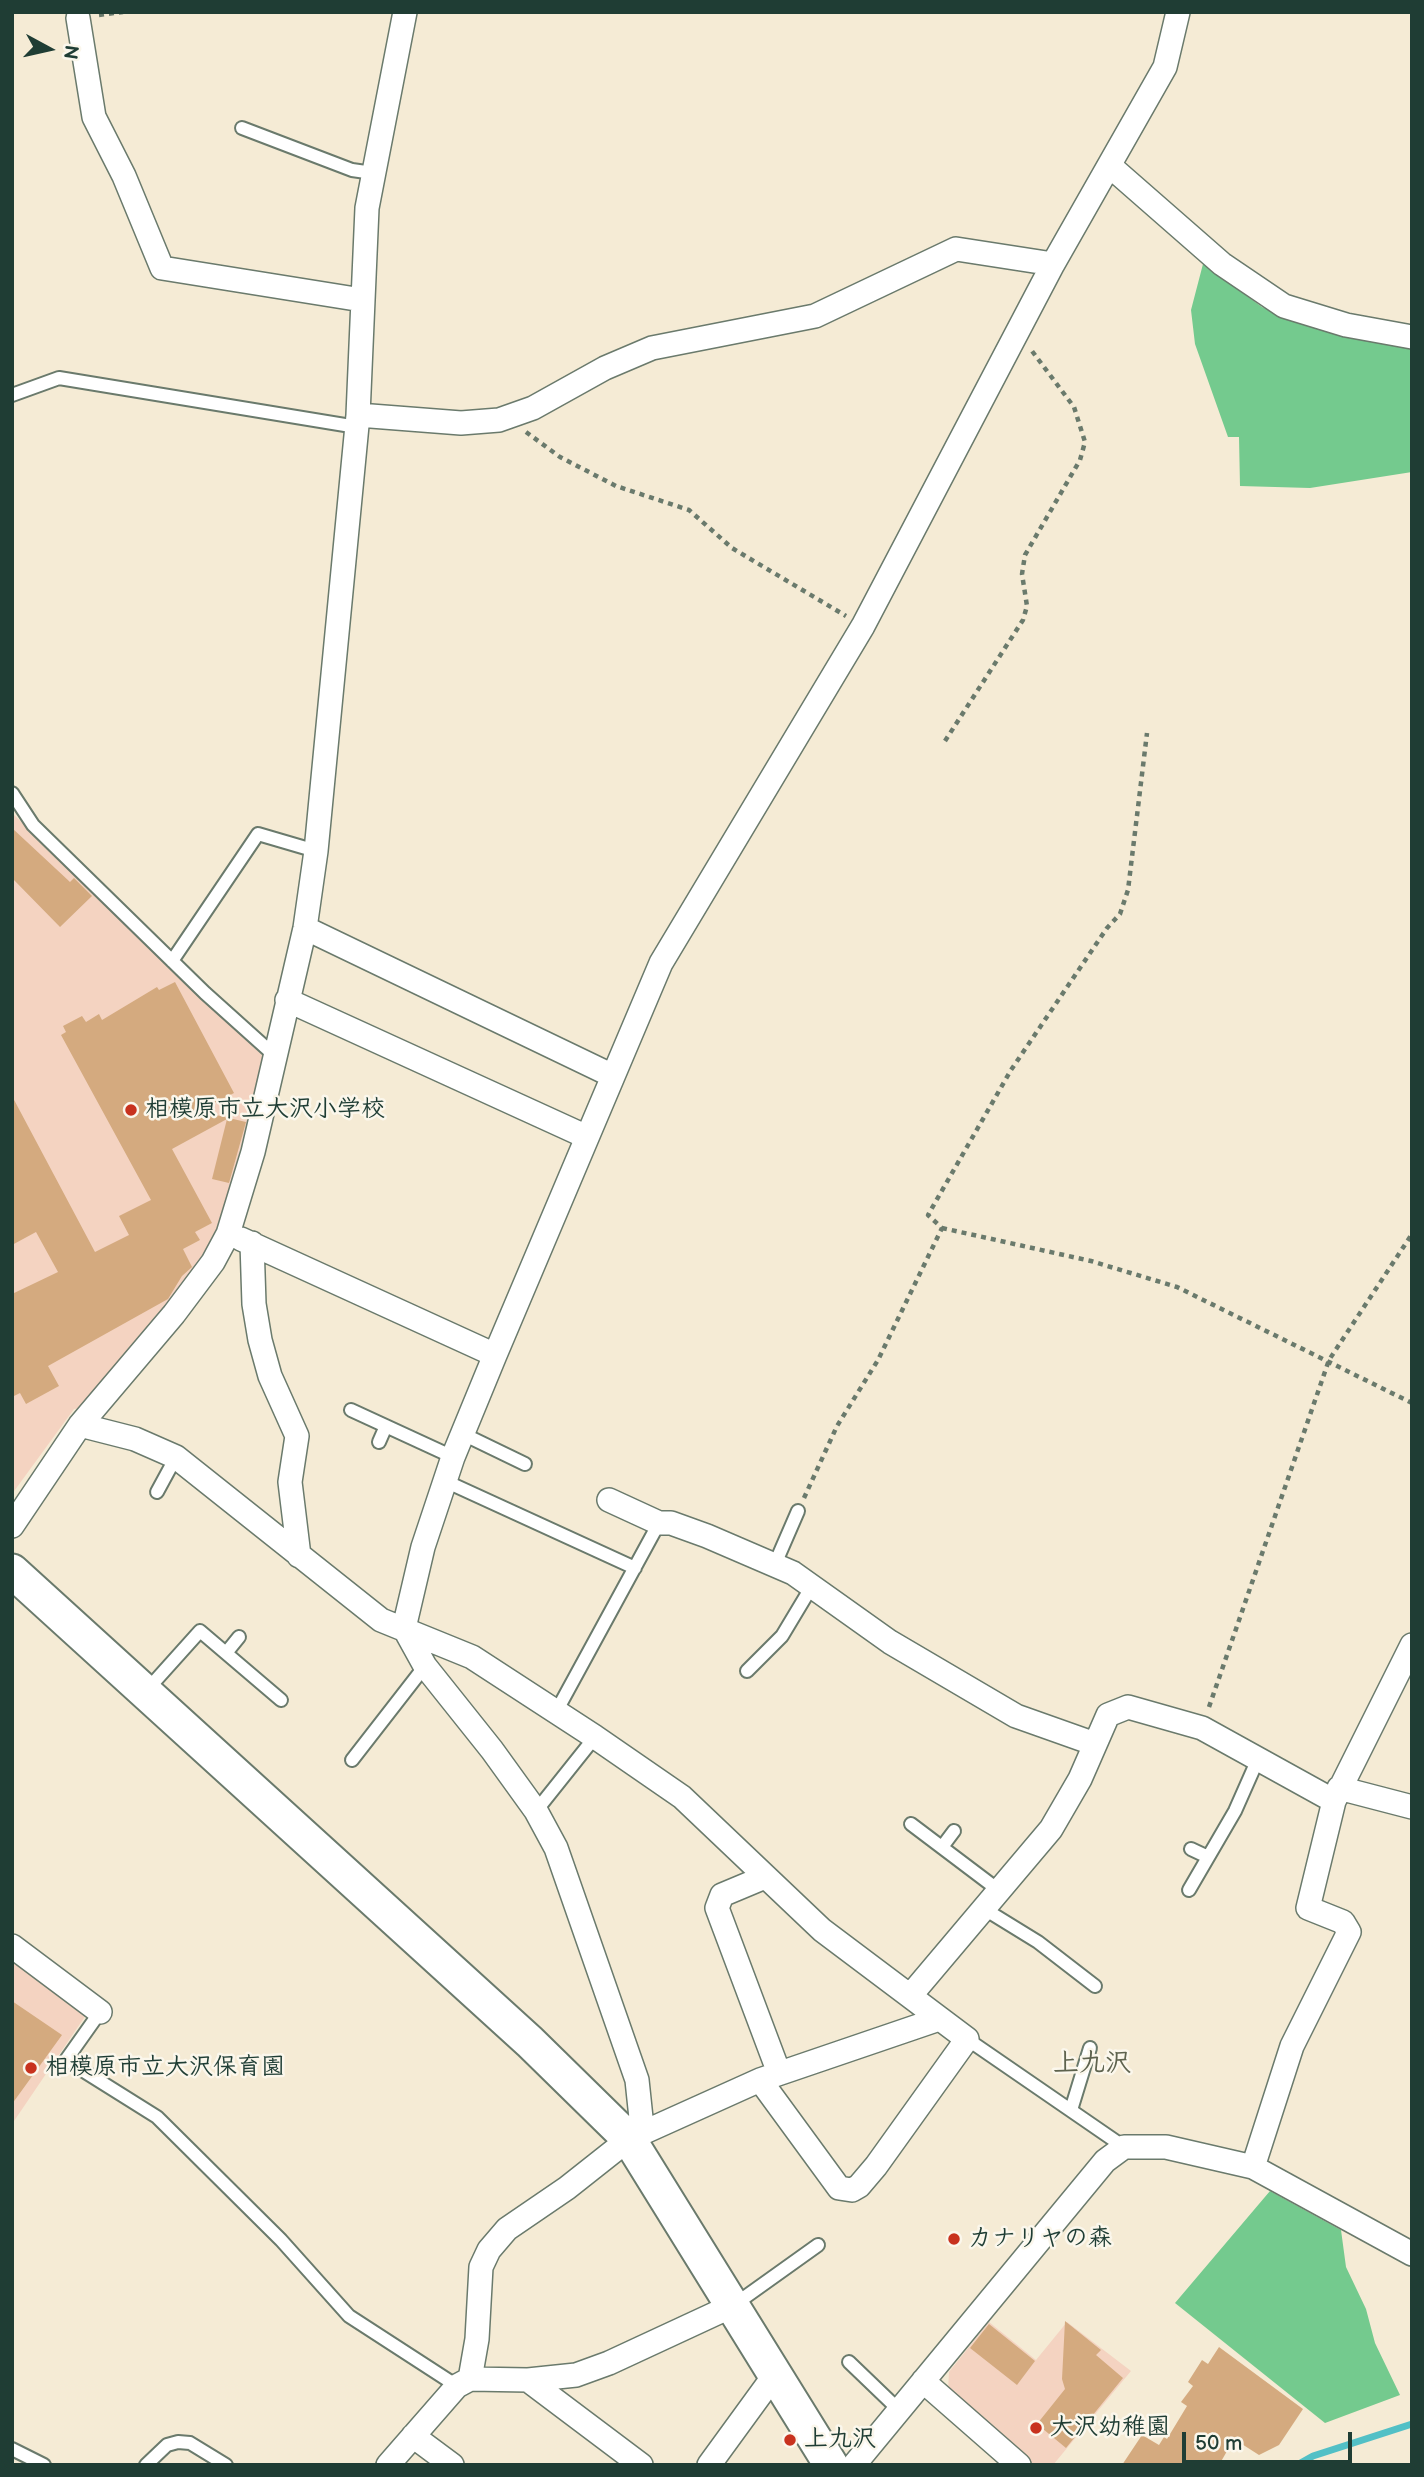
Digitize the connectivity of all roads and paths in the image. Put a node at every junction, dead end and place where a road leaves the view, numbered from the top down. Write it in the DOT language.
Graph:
graph roads {
  1 [pos="405,12"];
  2 [pos="1178,12"];
  3 [pos="74,15"];
  4 [pos="242,128"];
  5 [pos="1110,166"];
  6 [pos="373,173"];
  7 [pos="1053,264"];
  8 [pos="362,300"];
  9 [pos="1019,334"];
  10 [pos="1412,337"];
  11 [pos="12,395"];
  12 [pos="505,418"];
  13 [pos="357,421"];
  14 [pos="863,626"];
  15 [pos="1147,733"];
  16 [pos="945,741"];
  17 [pos="12,793"];
  18 [pos="316,851"];
  19 [pos="305,928"];
  20 [pos="172,961"];
  21 [pos="287,1000"];
  22 [pos="274,1055"];
  23 [pos="613,1076"];
  24 [pos="587,1137"];
  25 [pos="942,1228"];
  26 [pos="228,1234"];
  27 [pos="1412,1234"];
  28 [pos="252,1242"];
  29 [pos="495,1355"];
  30 [pos="1329,1360"];
  31 [pos="1412,1403"];
  32 [pos="351,1410"];
  33 [pos="80,1426"];
  34 [pos="386,1426"];
  35 [pos="463,1434"];
  36 [pos="379,1442"];
  37 [pos="176,1457"];
  38 [pos="453,1457"];
  39 [pos="525,1464"];
  40 [pos="445,1481"];
  41 [pos="157,1492"];
  42 [pos="609,1500"];
  43 [pos="798,1511"];
  44 [pos="659,1523"];
  45 [pos="12,1526"];
  46 [pos="299,1556"];
  47 [pos="775,1564"];
  48 [pos="635,1568"];
  49 [pos="12,1571"];
  50 [pos="813,1587"];
  51 [pos="404,1628"];
  52 [pos="239,1637"];
  53 [pos="226,1653"];
  54 [pos="1410,1657"];
  55 [pos="425,1666"];
  56 [pos="747,1671"];
  57 [pos="143,1693"];
  58 [pos="281,1700"];
  59 [pos="556,1712"];
  60 [pos="1202,1728"];
  61 [pos="595,1737"];
  62 [pos="1095,1744"];
  63 [pos="1258,1759"];
  64 [pos="352,1760"];
  65 [pos="1336,1794"];
  66 [pos="1412,1807"];
  67 [pos="536,1811"];
  68 [pos="911,1824"];
  69 [pos="954,1831"];
  70 [pos="942,1847"];
  71 [pos="1191,1849"];
  72 [pos="1208,1857"];
  73 [pos="765,1877"];
  74 [pos="1189,1891"];
  75 [pos="1001,1892"];
  76 [pos="986,1910"];
  77 [pos="12,1946"];
  78 [pos="1094,1986"];
  79 [pos="910,1996"];
  80 [pos="100,2012"];
  81 [pos="939,2019"];
  82 [pos="967,2039"];
  83 [pos="1090,2048"];
  84 [pos="770,2076"];
  85 [pos="1071,2110"];
  86 [pos="629,2139"];
  87 [pos="1124,2147"];
  88 [pos="1253,2167"];
  89 [pos="818,2245"];
  90 [pos="1412,2254"];
  91 [pos="734,2305"];
  92 [pos="849,2362"];
  93 [pos="776,2373"];
  94 [pos="528,2380"];
  95 [pos="923,2381"];
  96 [pos="463,2383"];
  97 [pos="899,2410"];
  98 [pos="413,2437"];
  99 [pos="12,2449"];
  100 [pos="44,2465"];
  101 [pos="146,2465"];
  102 [pos="226,2465"];
  103 [pos="388,2465"];
  104 [pos="452,2465"];
  105 [pos="641,2465"];
  106 [pos="709,2465"];
  107 [pos="831,2465"];
  108 [pos="854,2465"];
  109 [pos="1019,2465"];
  1 -- 6 [label="street"];
  2 -- 5 [label="street"];
  3 -- 8 [label="street"];
  4 -- 6 [label="lane"];
  5 -- 7 [label="street"];
  5 -- 10 [label="street"];
  6 -- 8 [label="street"];
  7 -- 9 [label="street"];
  7 -- 12 [label="street"];
  8 -- 13 [label="street"];
  9 -- 14 [label="street"];
  9 -- 16 [label="path"];
  11 -- 13 [label="lane"];
  12 -- 13 [label="street"];
  12 -- 14 [label="path"];
  13 -- 18 [label="street"];
  14 -- 23 [label="street"];
  15 -- 25 [label="path"];
  17 -- 20 [label="lane"];
  18 -- 19 [label="street"];
  18 -- 20 [label="lane"];
  19 -- 21 [label="street"];
  19 -- 23 [label="street"];
  20 -- 22 [label="lane"];
  21 -- 22 [label="street"];
  21 -- 24 [label="street"];
  22 -- 26 [label="street"];
  23 -- 24 [label="street"];
  24 -- 29 [label="street"];
  25 -- 30 [label="path"];
  25 -- 43 [label="path"];
  26 -- 28 [label="street"];
  26 -- 33 [label="street"];
  27 -- 30 [label="path"];
  28 -- 29 [label="street"];
  28 -- 46 [label="street"];
  29 -- 35 [label="street"];
  30 -- 31 [label="path"];
  30 -- 60 [label="path"];
  32 -- 34 [label="lane"];
  33 -- 37 [label="street"];
  33 -- 45 [label="street"];
  34 -- 36 [label="lane"];
  34 -- 38 [label="lane"];
  35 -- 38 [label="street"];
  35 -- 39 [label="lane"];
  37 -- 41 [label="lane"];
  37 -- 46 [label="street"];
  38 -- 40 [label="street"];
  40 -- 48 [label="lane"];
  40 -- 51 [label="street"];
  42 -- 44 [label="street"];
  43 -- 47 [label="lane"];
  44 -- 47 [label="street"];
  44 -- 48 [label="lane"];
  46 -- 51 [label="street"];
  47 -- 50 [label="street"];
  48 -- 59 [label="lane"];
  49 -- 57 [label="street"];
  50 -- 56 [label="lane"];
  50 -- 62 [label="street"];
  51 -- 55 [label="street"];
  51 -- 59 [label="street"];
  52 -- 53 [label="lane"];
  53 -- 57 [label="lane"];
  53 -- 58 [label="lane"];
  54 -- 65 [label="street"];
  55 -- 64 [label="lane"];
  55 -- 67 [label="street"];
  57 -- 86 [label="street"];
  59 -- 61 [label="street"];
  60 -- 62 [label="street"];
  60 -- 63 [label="street"];
  61 -- 67 [label="lane"];
  61 -- 73 [label="street"];
  62 -- 75 [label="street"];
  63 -- 65 [label="street"];
  63 -- 72 [label="lane"];
  65 -- 66 [label="street"];
  65 -- 88 [label="street"];
  67 -- 86 [label="street"];
  68 -- 70 [label="lane"];
  69 -- 70 [label="lane"];
  70 -- 75 [label="lane"];
  71 -- 72 [label="lane"];
  72 -- 74 [label="lane"];
  73 -- 79 [label="street"];
  73 -- 84 [label="street"];
  75 -- 76 [label="street"];
  76 -- 78 [label="lane"];
  76 -- 79 [label="street"];
  77 -- 80 [label="street"];
  79 -- 81 [label="street"];
  80 -- 96 [label="lane"];
  81 -- 82 [label="street"];
  81 -- 84 [label="street"];
  82 -- 84 [label="street"];
  82 -- 85 [label="lane"];
  83 -- 85 [label="lane"];
  84 -- 86 [label="street"];
  85 -- 87 [label="lane"];
  86 -- 91 [label="street"];
  86 -- 96 [label="street"];
  87 -- 88 [label="street"];
  87 -- 95 [label="street"];
  88 -- 90 [label="street"];
  89 -- 91 [label="lane"];
  91 -- 93 [label="street"];
  91 -- 94 [label="street"];
  92 -- 97 [label="lane"];
  93 -- 106 [label="street"];
  93 -- 107 [label="street"];
  94 -- 96 [label="street"];
  94 -- 105 [label="street"];
  95 -- 97 [label="street"];
  95 -- 109 [label="street"];
  96 -- 98 [label="street"];
  97 -- 108 [label="street"];
  98 -- 103 [label="street"];
  98 -- 104 [label="street"];
  99 -- 100 [label="lane"];
  101 -- 102 [label="lane"];
}
